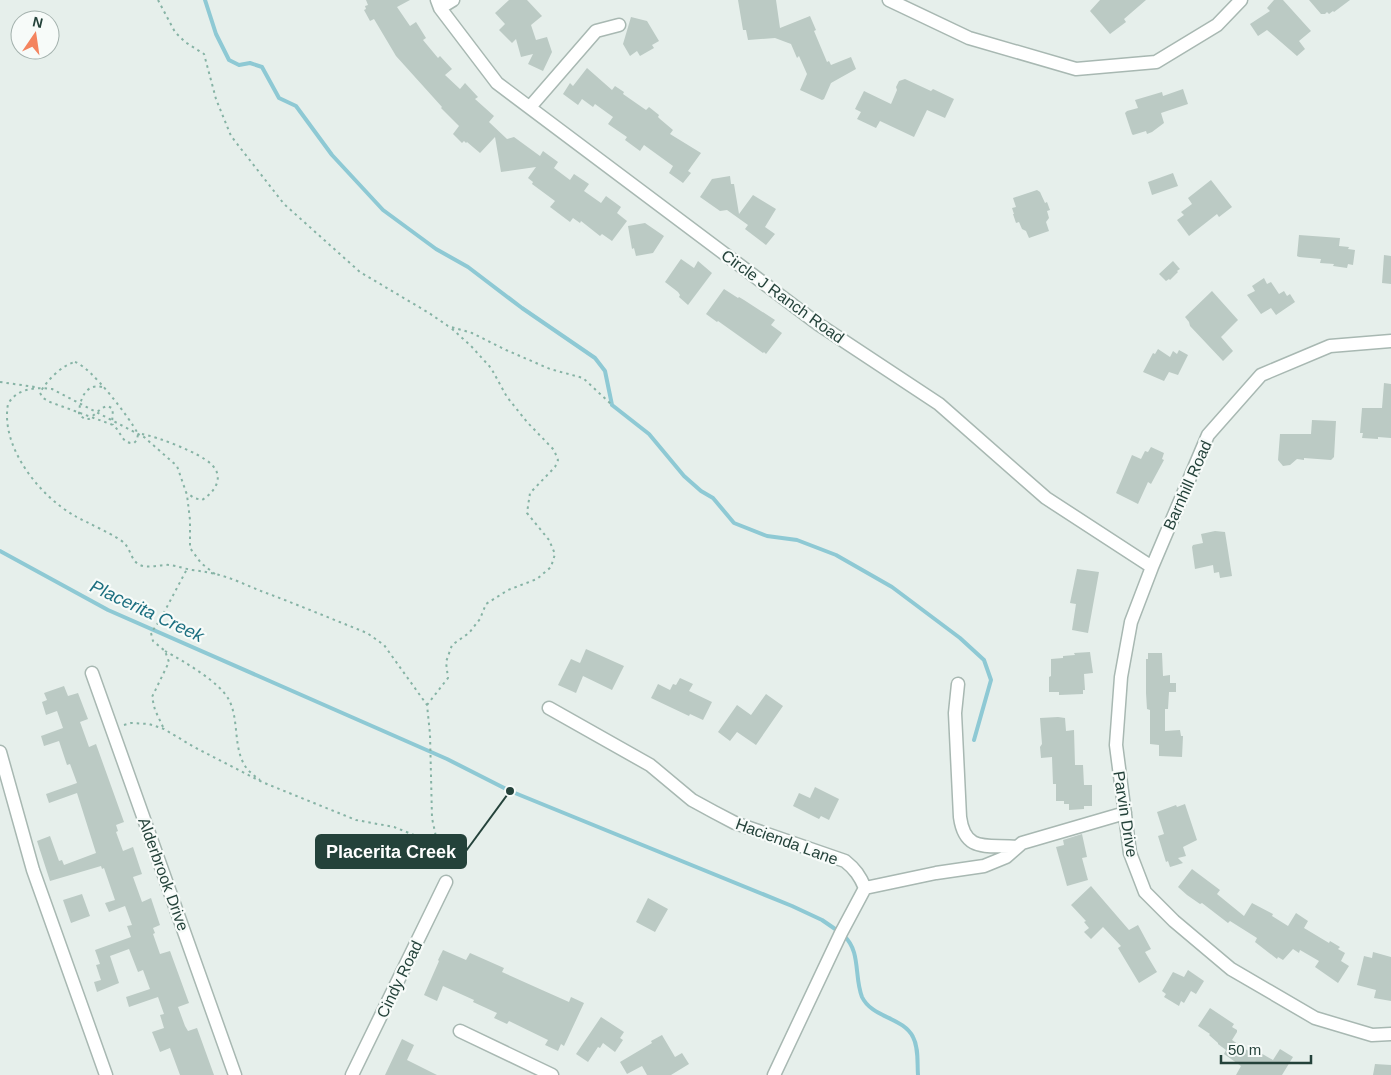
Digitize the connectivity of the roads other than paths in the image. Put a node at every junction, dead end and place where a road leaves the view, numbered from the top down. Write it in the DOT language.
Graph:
graph roads {
  1 [pos="453,0"];
  2 [pos="889,0"];
  3 [pos="1241,0"];
  4 [pos="439,4"];
  5 [pos="619,25"];
  6 [pos="530,107"];
  7 [pos="1391,341"];
  8 [pos="1152,567"];
  9 [pos="92,672"];
  10 [pos="958,684"];
  11 [pos="549,708"];
  12 [pos="0,752"];
  13 [pos="1125,814"];
  14 [pos="1017,847"];
  15 [pos="446,882"];
  16 [pos="865,888"];
  17 [pos="460,1031"];
  18 [pos="1391,1034"];
  19 [pos="106,1075"];
  20 [pos="235,1075"];
  21 [pos="352,1075"];
  22 [pos="552,1075"];
  23 [pos="774,1075"];
  1 -- 4 [label="street"];
  2 -- 3 [label="street"];
  4 -- 6 [label="street, Circle J Ranch Road"];
  5 -- 6 [label="street"];
  6 -- 8 [label="street, Circle J Ranch Road"];
  7 -- 8 [label="street, Barnhill Road"];
  8 -- 13 [label="street, Parvin Drive"];
  9 -- 20 [label="street, Alderbrook Drive"];
  10 -- 14 [label="street"];
  11 -- 16 [label="street, Hacienda Lane"];
  12 -- 19 [label="street"];
  13 -- 14 [label="street"];
  13 -- 18 [label="street, Parvin Drive"];
  14 -- 16 [label="street"];
  15 -- 21 [label="street, Cindy Road"];
  16 -- 23 [label="street"];
  17 -- 22 [label="street"];
}
